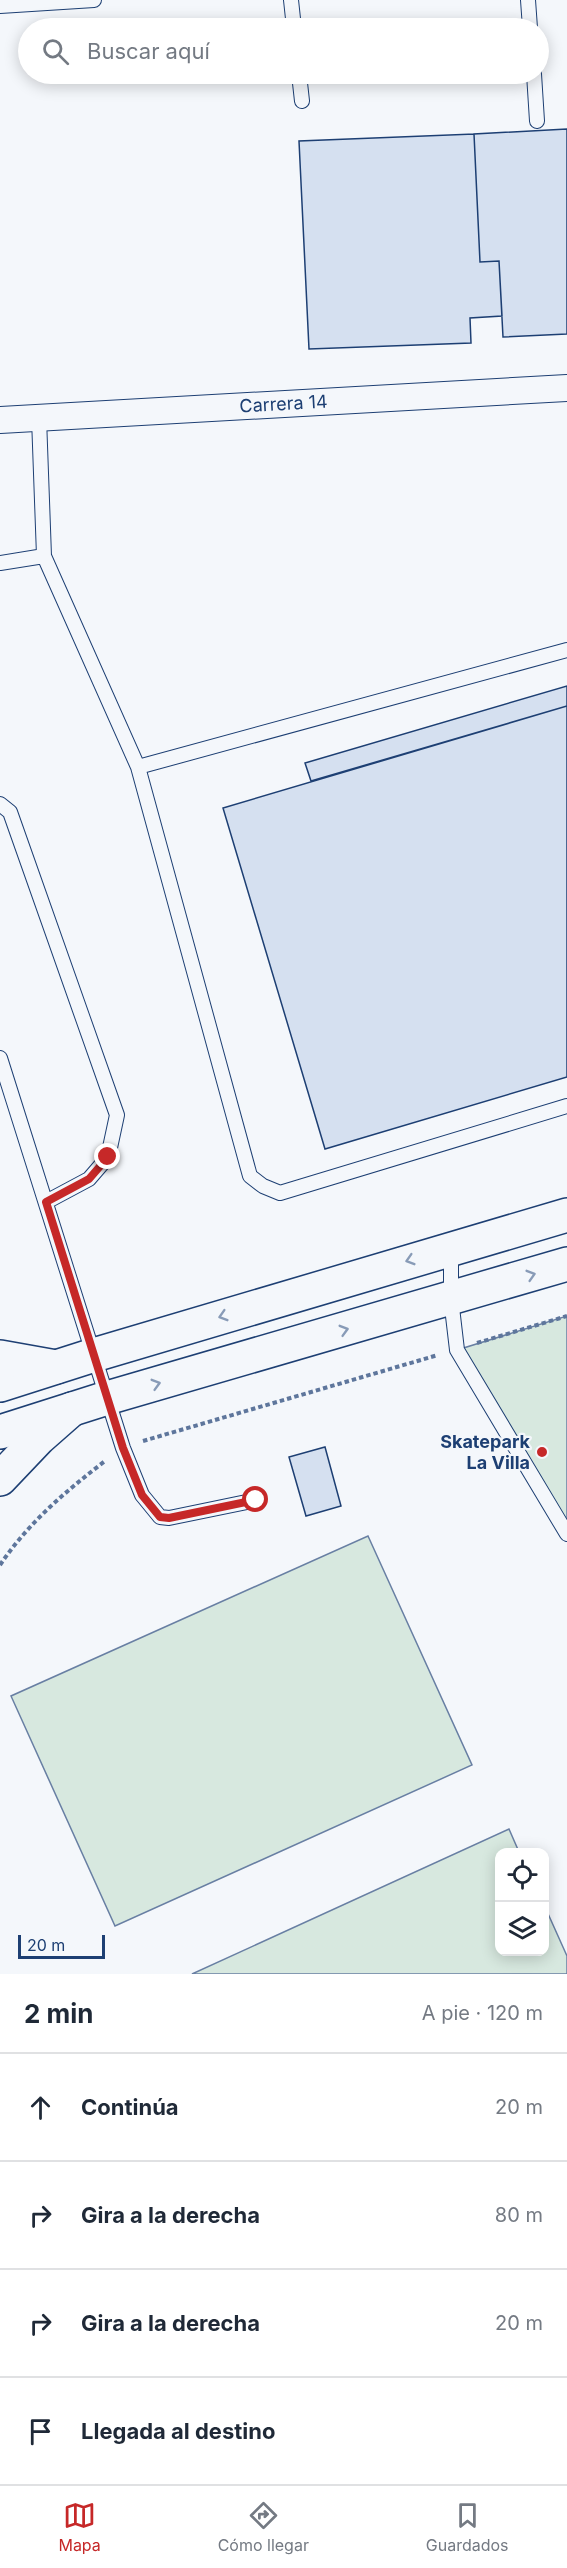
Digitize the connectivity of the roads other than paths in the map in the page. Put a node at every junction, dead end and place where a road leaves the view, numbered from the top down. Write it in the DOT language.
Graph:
graph roads {
  1 [pos="94,0"];
  2 [pos="291,0"];
  3 [pos="528,0"];
  4 [pos="0,6"];
  5 [pos="293,18"];
  6 [pos="529,18"];
  7 [pos="300,84"];
  8 [pos="535,84"];
  9 [pos="302,101"];
  10 [pos="537,121"];
  11 [pos="567,388"];
  12 [pos="39,418"];
  13 [pos="0,420"];
  14 [pos="44,556"];
  15 [pos="0,563"];
  16 [pos="567,650"];
  17 [pos="138,767"];
  18 [pos="0,804"];
  19 [pos="0,1058"];
  20 [pos="567,1106"];
  21 [pos="46,1202"];
  22 [pos="567,1215"];
  23 [pos="451,1248"];
  24 [pos="567,1264"];
  25 [pos="451,1299"];
  26 [pos="94,1355"];
  27 [pos="0,1357"];
  28 [pos="56,1367"];
  29 [pos="0,1385"];
  30 [pos="107,1398"];
  31 [pos="72,1409"];
  32 [pos="0,1432"];
  33 [pos="0,1479"];
  34 [pos="256,1500"];
  35 [pos="567,1534"];
  1 -- 4 [label="lane"];
  2 -- 5 [label="lane"];
  3 -- 6 [label="lane"];
  7 -- 9 [label="lane"];
  8 -- 10 [label="lane"];
  11 -- 12 [label="street, Carrera 14"];
  12 -- 13 [label="street, Carrera 14"];
  12 -- 14 [label="lane"];
  14 -- 15 [label="lane"];
  14 -- 17 [label="lane"];
  16 -- 17 [label="lane"];
  17 -- 20 [label="lane"];
  18 -- 21 [label="lane"];
  19 -- 21 [label="lane"];
  21 -- 26 [label="lane"];
  22 -- 23 [label="street"];
  23 -- 25 [label="lane"];
  23 -- 26 [label="street, one-way"];
  25 -- 24 [label="street, one-way"];
  30 -- 25 [label="street, one-way"];
  25 -- 35 [label="lane"];
  26 -- 28 [label="street"];
  26 -- 30 [label="lane"];
  27 -- 28 [label="street"];
  28 -- 29 [label="street"];
  30 -- 31 [label="street"];
  30 -- 34 [label="lane"];
  31 -- 32 [label="street"];
  31 -- 33 [label="street"];
}
